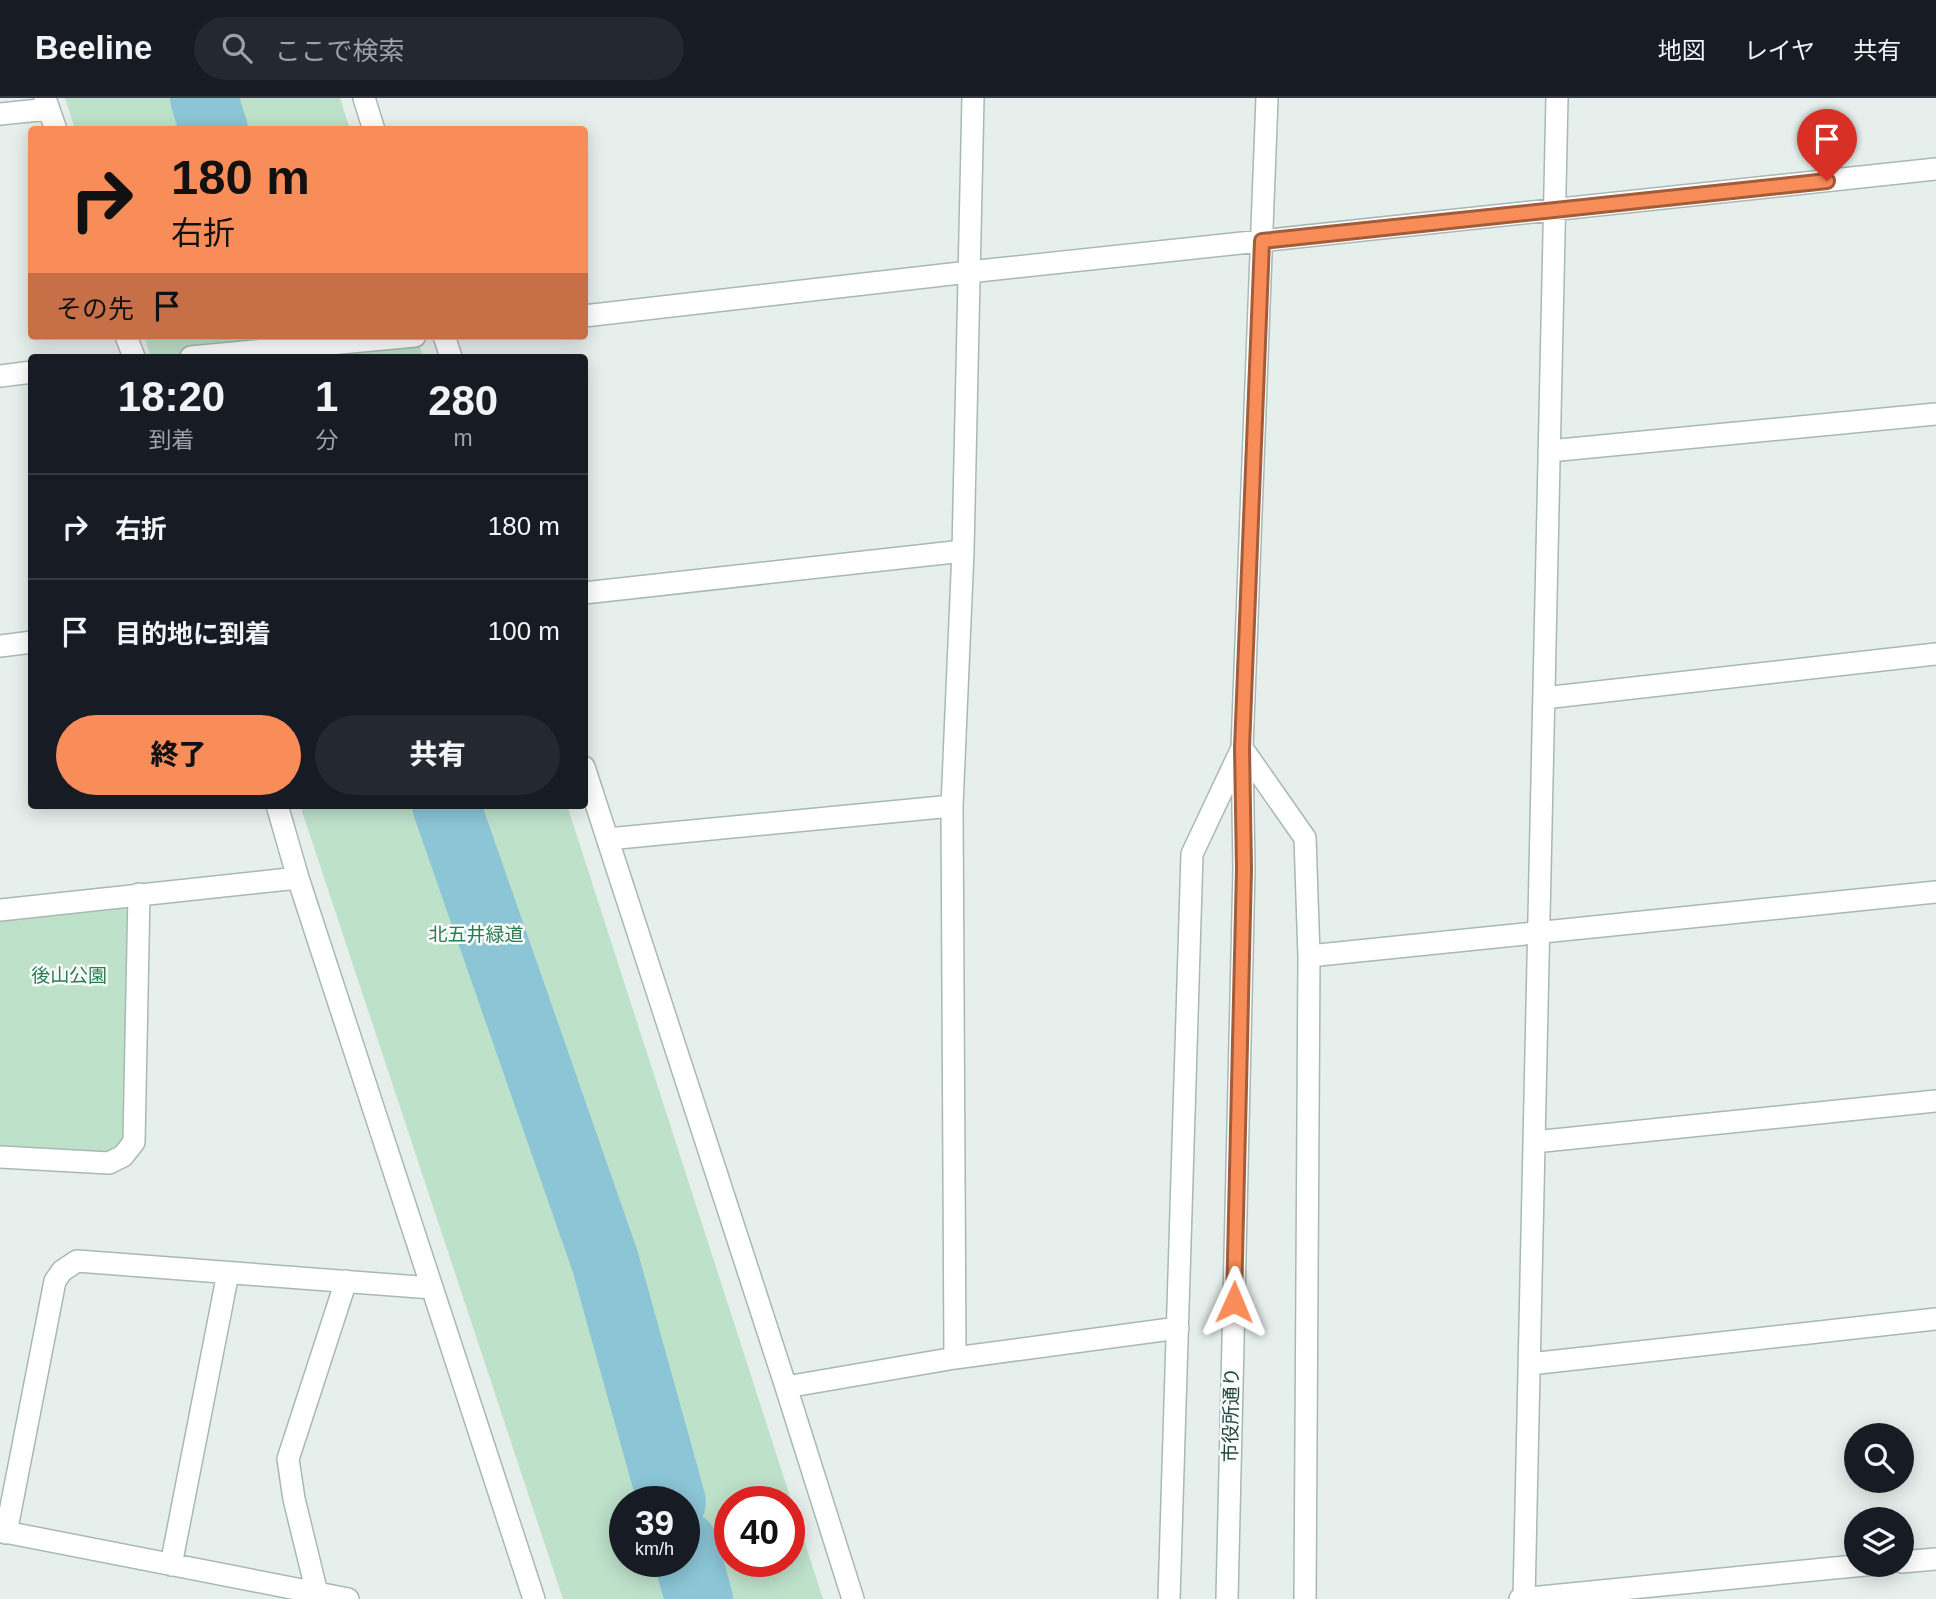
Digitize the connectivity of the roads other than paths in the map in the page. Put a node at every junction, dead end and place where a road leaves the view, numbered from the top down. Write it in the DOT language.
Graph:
graph roads {
  1 [pos="364,98"];
  2 [pos="973,98"];
  3 [pos="1267,98"];
  4 [pos="1557,98"];
  5 [pos="47,103"];
  6 [pos="0,114"];
  7 [pos="55,126"];
  8 [pos="373,126"];
  9 [pos="1936,169"];
  10 [pos="1555,210"];
  11 [pos="1262,241"];
  12 [pos="969,272"];
  13 [pos="588,316"];
  14 [pos="375,340"];
  15 [pos="224,354"];
  16 [pos="28,372"];
  17 [pos="0,376"];
  18 [pos="1936,414"];
  19 [pos="1549,452"];
  20 [pos="963,551"];
  21 [pos="588,593"];
  22 [pos="28,642"];
  23 [pos="0,646"];
  24 [pos="1936,654"];
  25 [pos="1544,698"];
  26 [pos="1242,748"];
  27 [pos="588,779"];
  28 [pos="952,806"];
  29 [pos="278,809"];
  30 [pos="608,839"];
  31 [pos="298,878"];
  32 [pos="1936,892"];
  33 [pos="139,894"];
  34 [pos="0,910"];
  35 [pos="1539,934"];
  36 [pos="1309,956"];
  37 [pos="1936,1101"];
  38 [pos="1534,1142"];
  39 [pos="0,1157"];
  40 [pos="228,1273"];
  41 [pos="346,1281"];
  42 [pos="432,1288"];
  43 [pos="1936,1319"];
  44 [pos="1178,1328"];
  45 [pos="955,1358"];
  46 [pos="1530,1364"];
  47 [pos="786,1387"];
  48 [pos="3,1532"];
  49 [pos="1936,1559"];
  50 [pos="1914,1561"];
  51 [pos="171,1565"];
  52 [pos="1844,1567"];
  53 [pos="317,1593"];
  54 [pos="348,1599"];
  55 [pos="534,1599"];
  56 [pos="853,1599"];
  57 [pos="1168,1599"];
  58 [pos="1227,1599"];
  59 [pos="1305,1599"];
  60 [pos="1522,1599"];
  1 -- 8 [label="street"];
  2 -- 12 [label="street"];
  3 -- 11 [label="street, 市役所通り"];
  4 -- 10 [label="street"];
  5 -- 6 [label="street"];
  5 -- 7 [label="street"];
  9 -- 10 [label="street"];
  10 -- 11 [label="street"];
  10 -- 19 [label="street"];
  11 -- 12 [label="street"];
  11 -- 26 [label="street, 市役所通り"];
  12 -- 13 [label="street"];
  12 -- 20 [label="street"];
  14 -- 15 [label="street"];
  16 -- 17 [label="street"];
  18 -- 19 [label="street"];
  19 -- 25 [label="street"];
  20 -- 21 [label="street"];
  20 -- 28 [label="street"];
  22 -- 23 [label="street"];
  24 -- 25 [label="street"];
  25 -- 35 [label="street"];
  26 -- 36 [label="street"];
  26 -- 44 [label="street"];
  26 -- 58 [label="street, 市役所通り"];
  27 -- 30 [label="street"];
  28 -- 30 [label="street"];
  28 -- 45 [label="street"];
  29 -- 31 [label="street"];
  30 -- 47 [label="street"];
  31 -- 33 [label="street"];
  31 -- 42 [label="street"];
  32 -- 35 [label="street"];
  33 -- 34 [label="street"];
  33 -- 39 [label="street"];
  35 -- 36 [label="street"];
  35 -- 38 [label="street"];
  36 -- 59 [label="street"];
  37 -- 38 [label="street"];
  38 -- 46 [label="street"];
  40 -- 41 [label="street"];
  40 -- 48 [label="street"];
  40 -- 51 [label="street"];
  41 -- 42 [label="street"];
  41 -- 53 [label="street"];
  42 -- 55 [label="street"];
  43 -- 46 [label="street"];
  44 -- 45 [label="street"];
  44 -- 57 [label="street"];
  45 -- 47 [label="street"];
  46 -- 60 [label="street"];
  47 -- 56 [label="street"];
  48 -- 51 [label="street"];
  49 -- 50 [label="street"];
  51 -- 53 [label="street"];
  52 -- 60 [label="street"];
  53 -- 54 [label="street"];
}
